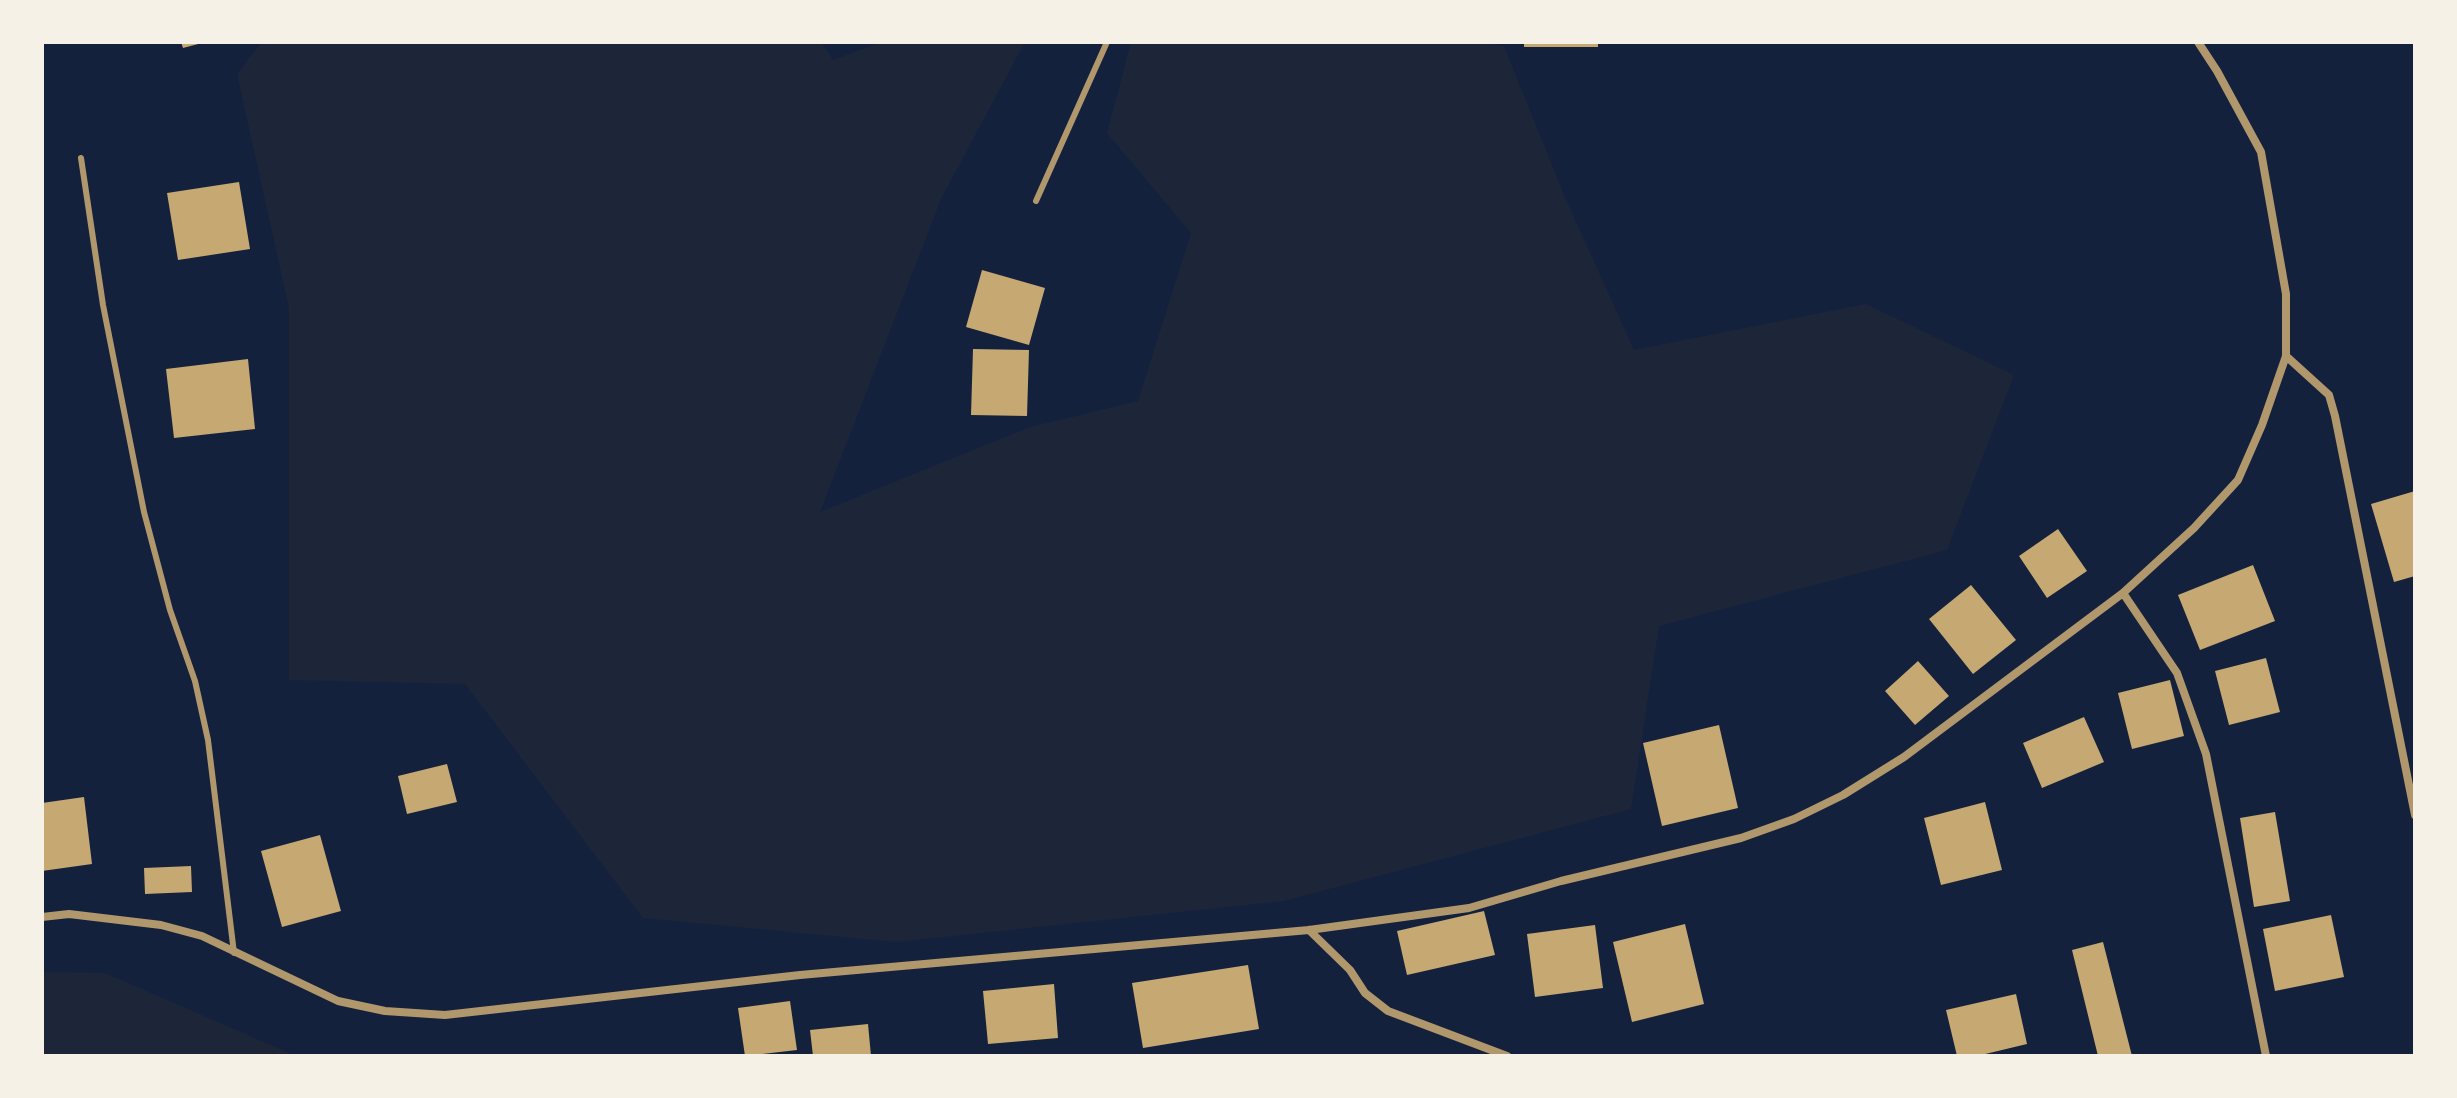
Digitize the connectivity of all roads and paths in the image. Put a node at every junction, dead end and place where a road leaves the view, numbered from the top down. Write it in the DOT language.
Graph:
graph roads {
  1 [pos="1107,42"];
  2 [pos="2198,42"];
  3 [pos="81,158"];
  4 [pos="1036,201"];
  5 [pos="2286,356"];
  6 [pos="2123,593"];
  7 [pos="2415,815"];
  8 [pos="42,917"];
  9 [pos="1309,930"];
  10 [pos="234,953"];
  11 [pos="1507,1056"];
  12 [pos="2266,1056"];
  1 -- 4 [label="lane"];
  2 -- 5 [label="street"];
  3 -- 10 [label="lane"];
  5 -- 6 [label="street"];
  5 -- 7 [label="street"];
  6 -- 9 [label="street"];
  6 -- 12 [label="street"];
  8 -- 10 [label="street"];
  9 -- 10 [label="street"];
  9 -- 11 [label="street"];
}
